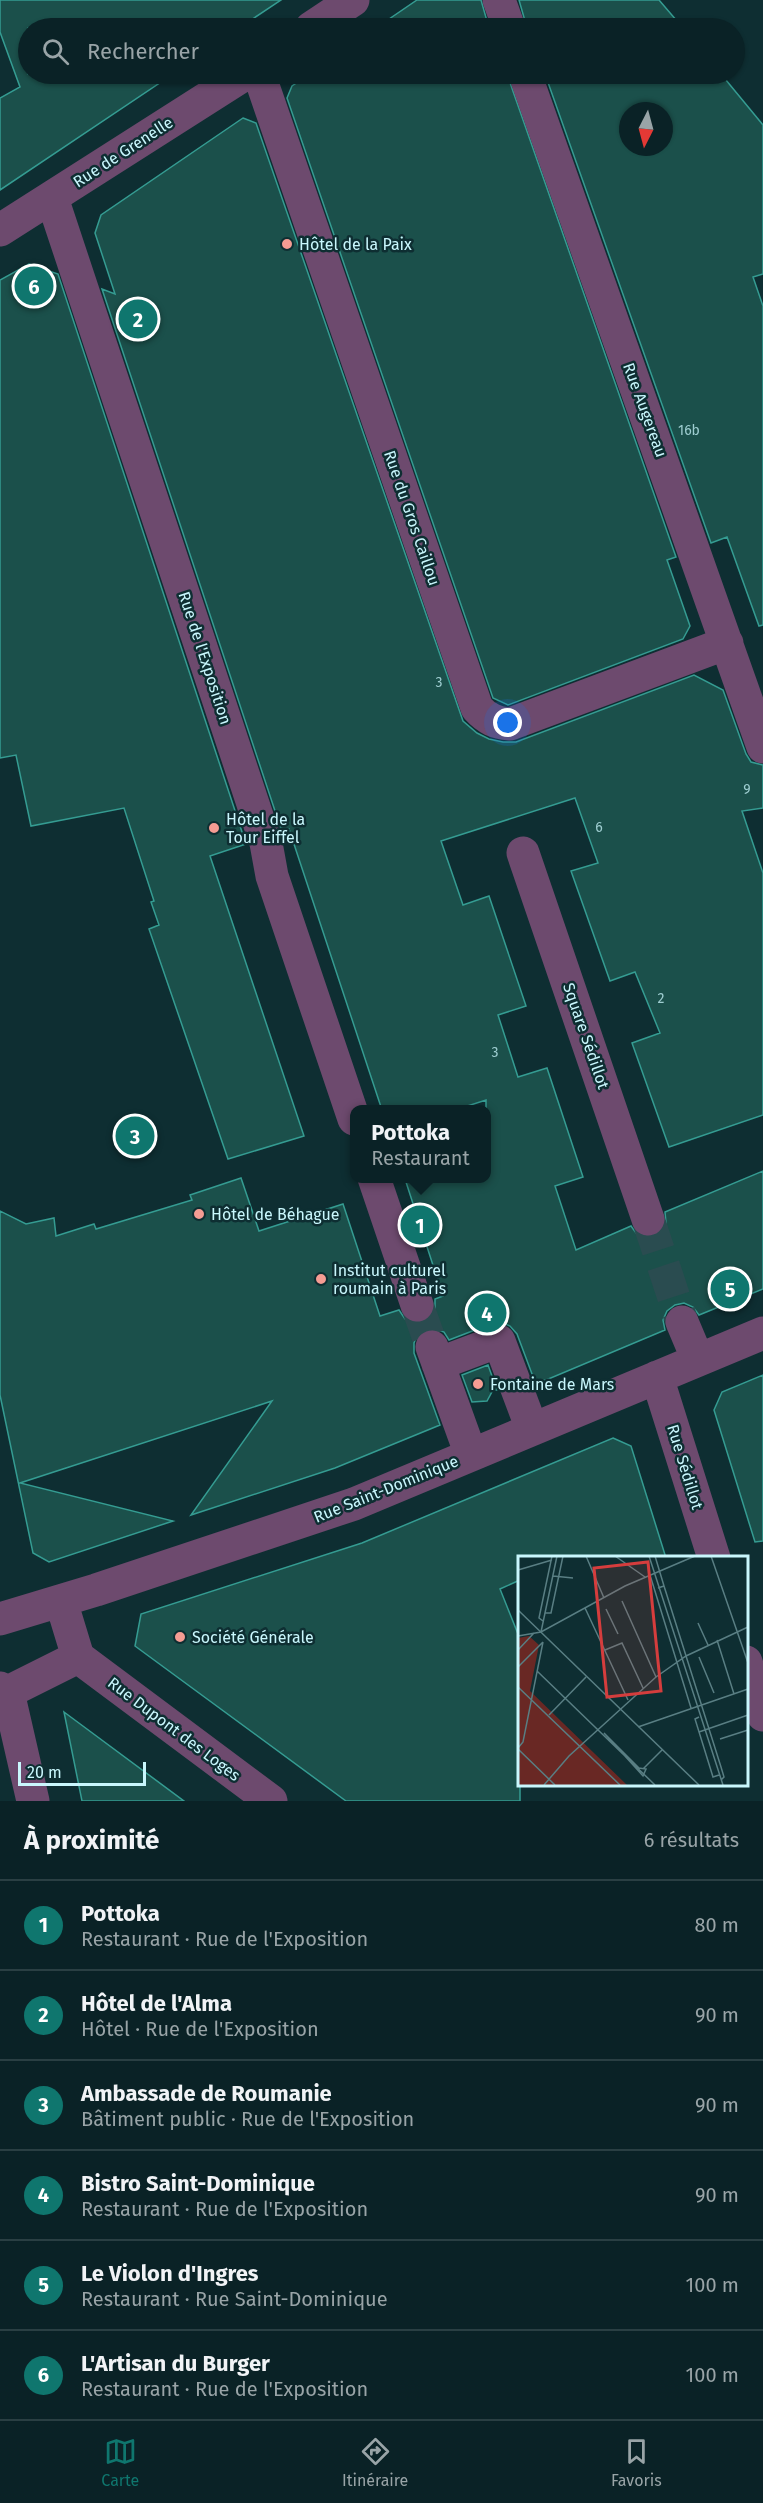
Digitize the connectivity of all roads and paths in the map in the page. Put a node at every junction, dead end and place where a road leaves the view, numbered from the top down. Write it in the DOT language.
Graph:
graph roads {
  1 [pos="353,0"];
  2 [pos="499,0"];
  3 [pos="326,18"];
  4 [pos="505,18"];
  5 [pos="229,84"];
  6 [pos="262,84"];
  7 [pos="529,84"];
  8 [pos="52,198"];
  9 [pos="0,230"];
  10 [pos="727,643"];
  11 [pos="763,747"];
  12 [pos="523,853"];
  13 [pos="350,1107"];
  14 [pos="375,1183"];
  15 [pos="648,1219"];
  16 [pos="415,1299"];
  17 [pos="682,1322"];
  18 [pos="763,1333"];
  19 [pos="698,1360"];
  20 [pos="657,1377"];
  21 [pos="532,1429"];
  22 [pos="471,1455"];
  23 [pos="713,1556"];
  24 [pos="61,1601"];
  25 [pos="0,1619"];
  26 [pos="78,1657"];
  27 [pos="748,1665"];
  28 [pos="4,1690"];
  29 [pos="763,1715"];
  30 [pos="33,1801"];
  31 [pos="270,1801"];
  1 -- 3 [label="street"];
  2 -- 4 [label="street"];
  5 -- 8 [label="street, Rue de Grenelle"];
  6 -- 10 [label="street, Rue du Gros Caillou"];
  7 -- 10 [label="street, Rue Augereau"];
  8 -- 9 [label="street, Rue de Grenelle"];
  8 -- 13 [label="street, Rue de l'Exposition"];
  10 -- 11 [label="street, Rue Augereau"];
  12 -- 15 [label="street, Square Sédillot"];
  14 -- 16 [label="street"];
  17 -- 19 [label="street"];
  18 -- 19 [label="street, Rue Saint-Dominique"];
  19 -- 20 [label="street, Rue Saint-Dominique"];
  20 -- 21 [label="street, Rue Saint-Dominique"];
  20 -- 23 [label="street, Rue Sédillot"];
  21 -- 22 [label="street, Rue Saint-Dominique"];
  21 -- 22 [label="street"];
  22 -- 24 [label="street, Rue Saint-Dominique"];
  24 -- 25 [label="street, Rue Saint-Dominique"];
  24 -- 26 [label="street"];
  26 -- 28 [label="street"];
  26 -- 31 [label="street, Rue Dupont des Loges"];
  27 -- 29 [label="street"];
  28 -- 30 [label="street"];
}
